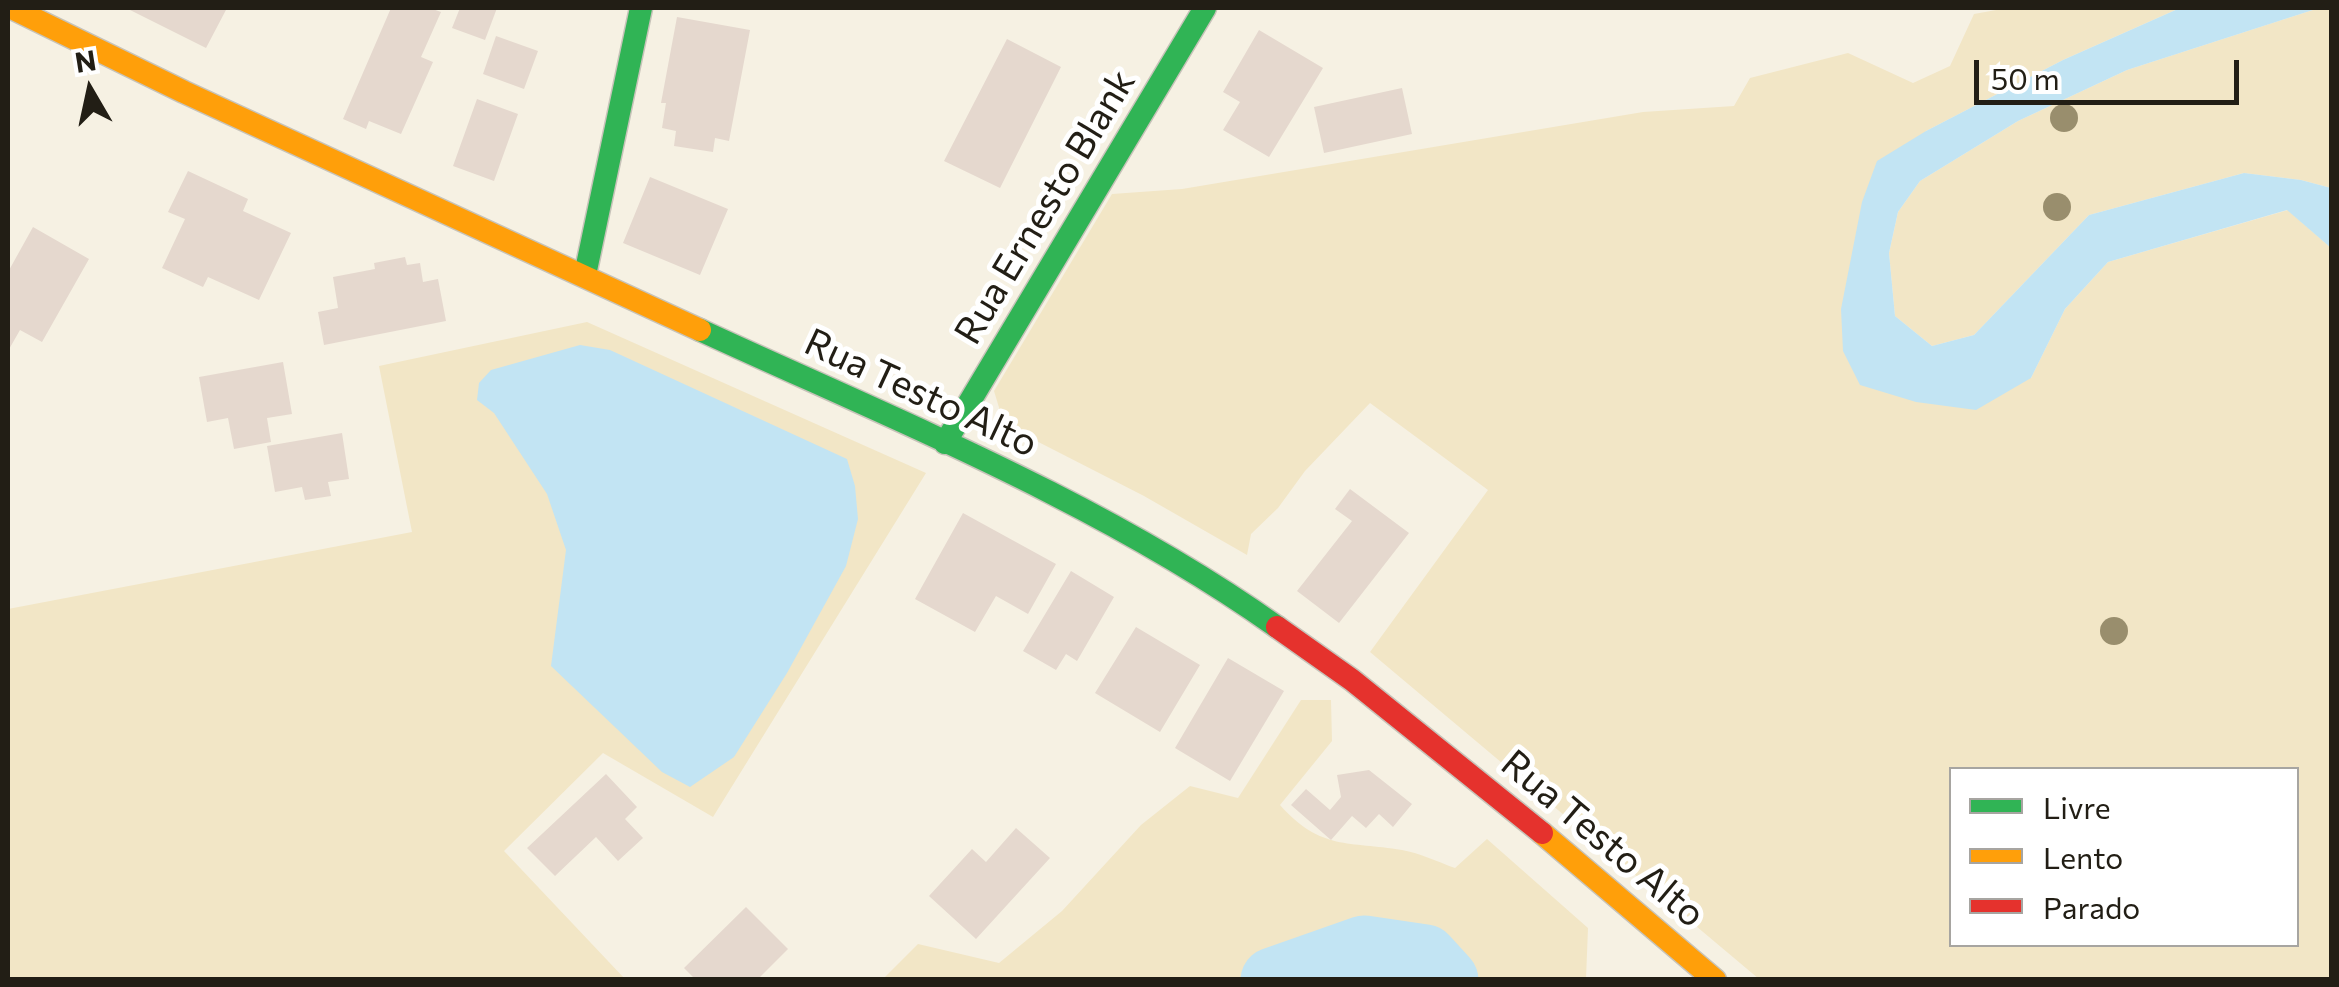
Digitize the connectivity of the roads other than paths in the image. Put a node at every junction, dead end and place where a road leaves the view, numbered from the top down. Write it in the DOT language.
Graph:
graph roads {
  1 [pos="12,8"];
  2 [pos="641,8"];
  3 [pos="1205,8"];
  4 [pos="585,275"];
  5 [pos="945,443"];
  6 [pos="1716,980"];
  1 -- 4 [label="main road, Rua Testo Alto"];
  2 -- 4 [label="main road"];
  3 -- 5 [label="main road, Rua Ernesto Blank"];
  4 -- 5 [label="main road, Rua Testo Alto"];
  5 -- 6 [label="main road, Rua Testo Alto"];
}
